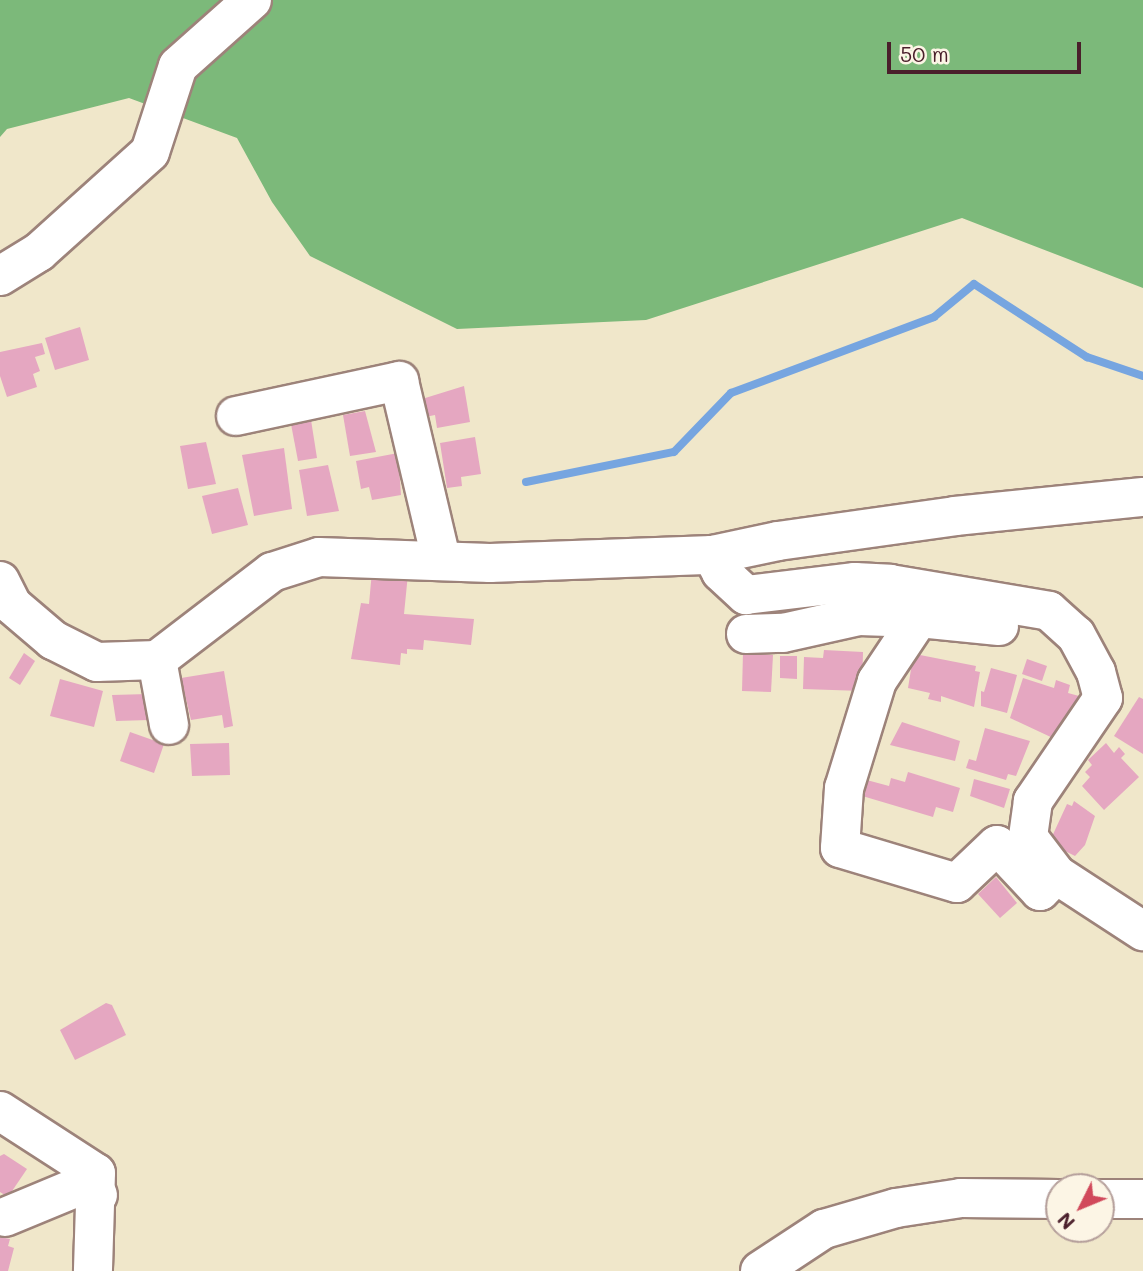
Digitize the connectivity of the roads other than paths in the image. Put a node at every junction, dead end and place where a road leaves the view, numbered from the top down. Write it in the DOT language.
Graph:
graph roads {
  1 [pos="253,0"];
  2 [pos="0,276"];
  3 [pos="236,416"];
  4 [pos="1143,498"];
  5 [pos="712,555"];
  6 [pos="441,559"];
  7 [pos="0,581"];
  8 [pos="1025,607"];
  9 [pos="919,618"];
  10 [pos="746,634"];
  11 [pos="158,660"];
  12 [pos="169,725"];
  13 [pos="1057,875"];
  14 [pos="1143,931"];
  15 [pos="0,1111"];
  16 [pos="99,1195"];
  17 [pos="1045,1199"];
  18 [pos="1115,1199"];
  19 [pos="1143,1199"];
  20 [pos="5,1217"];
  21 [pos="93,1271"];
  22 [pos="760,1271"];
  1 -- 2 [label="street"];
  3 -- 6 [label="street"];
  4 -- 5 [label="street"];
  5 -- 6 [label="street"];
  5 -- 8 [label="street"];
  6 -- 11 [label="street"];
  7 -- 11 [label="street"];
  8 -- 9 [label="street"];
  8 -- 13 [label="street"];
  9 -- 10 [label="street"];
  9 -- 13 [label="street"];
  11 -- 12 [label="street"];
  13 -- 14 [label="street"];
  15 -- 16 [label="street"];
  16 -- 20 [label="street"];
  16 -- 21 [label="street"];
  17 -- 22 [label="street"];
  18 -- 19 [label="street"];
}
